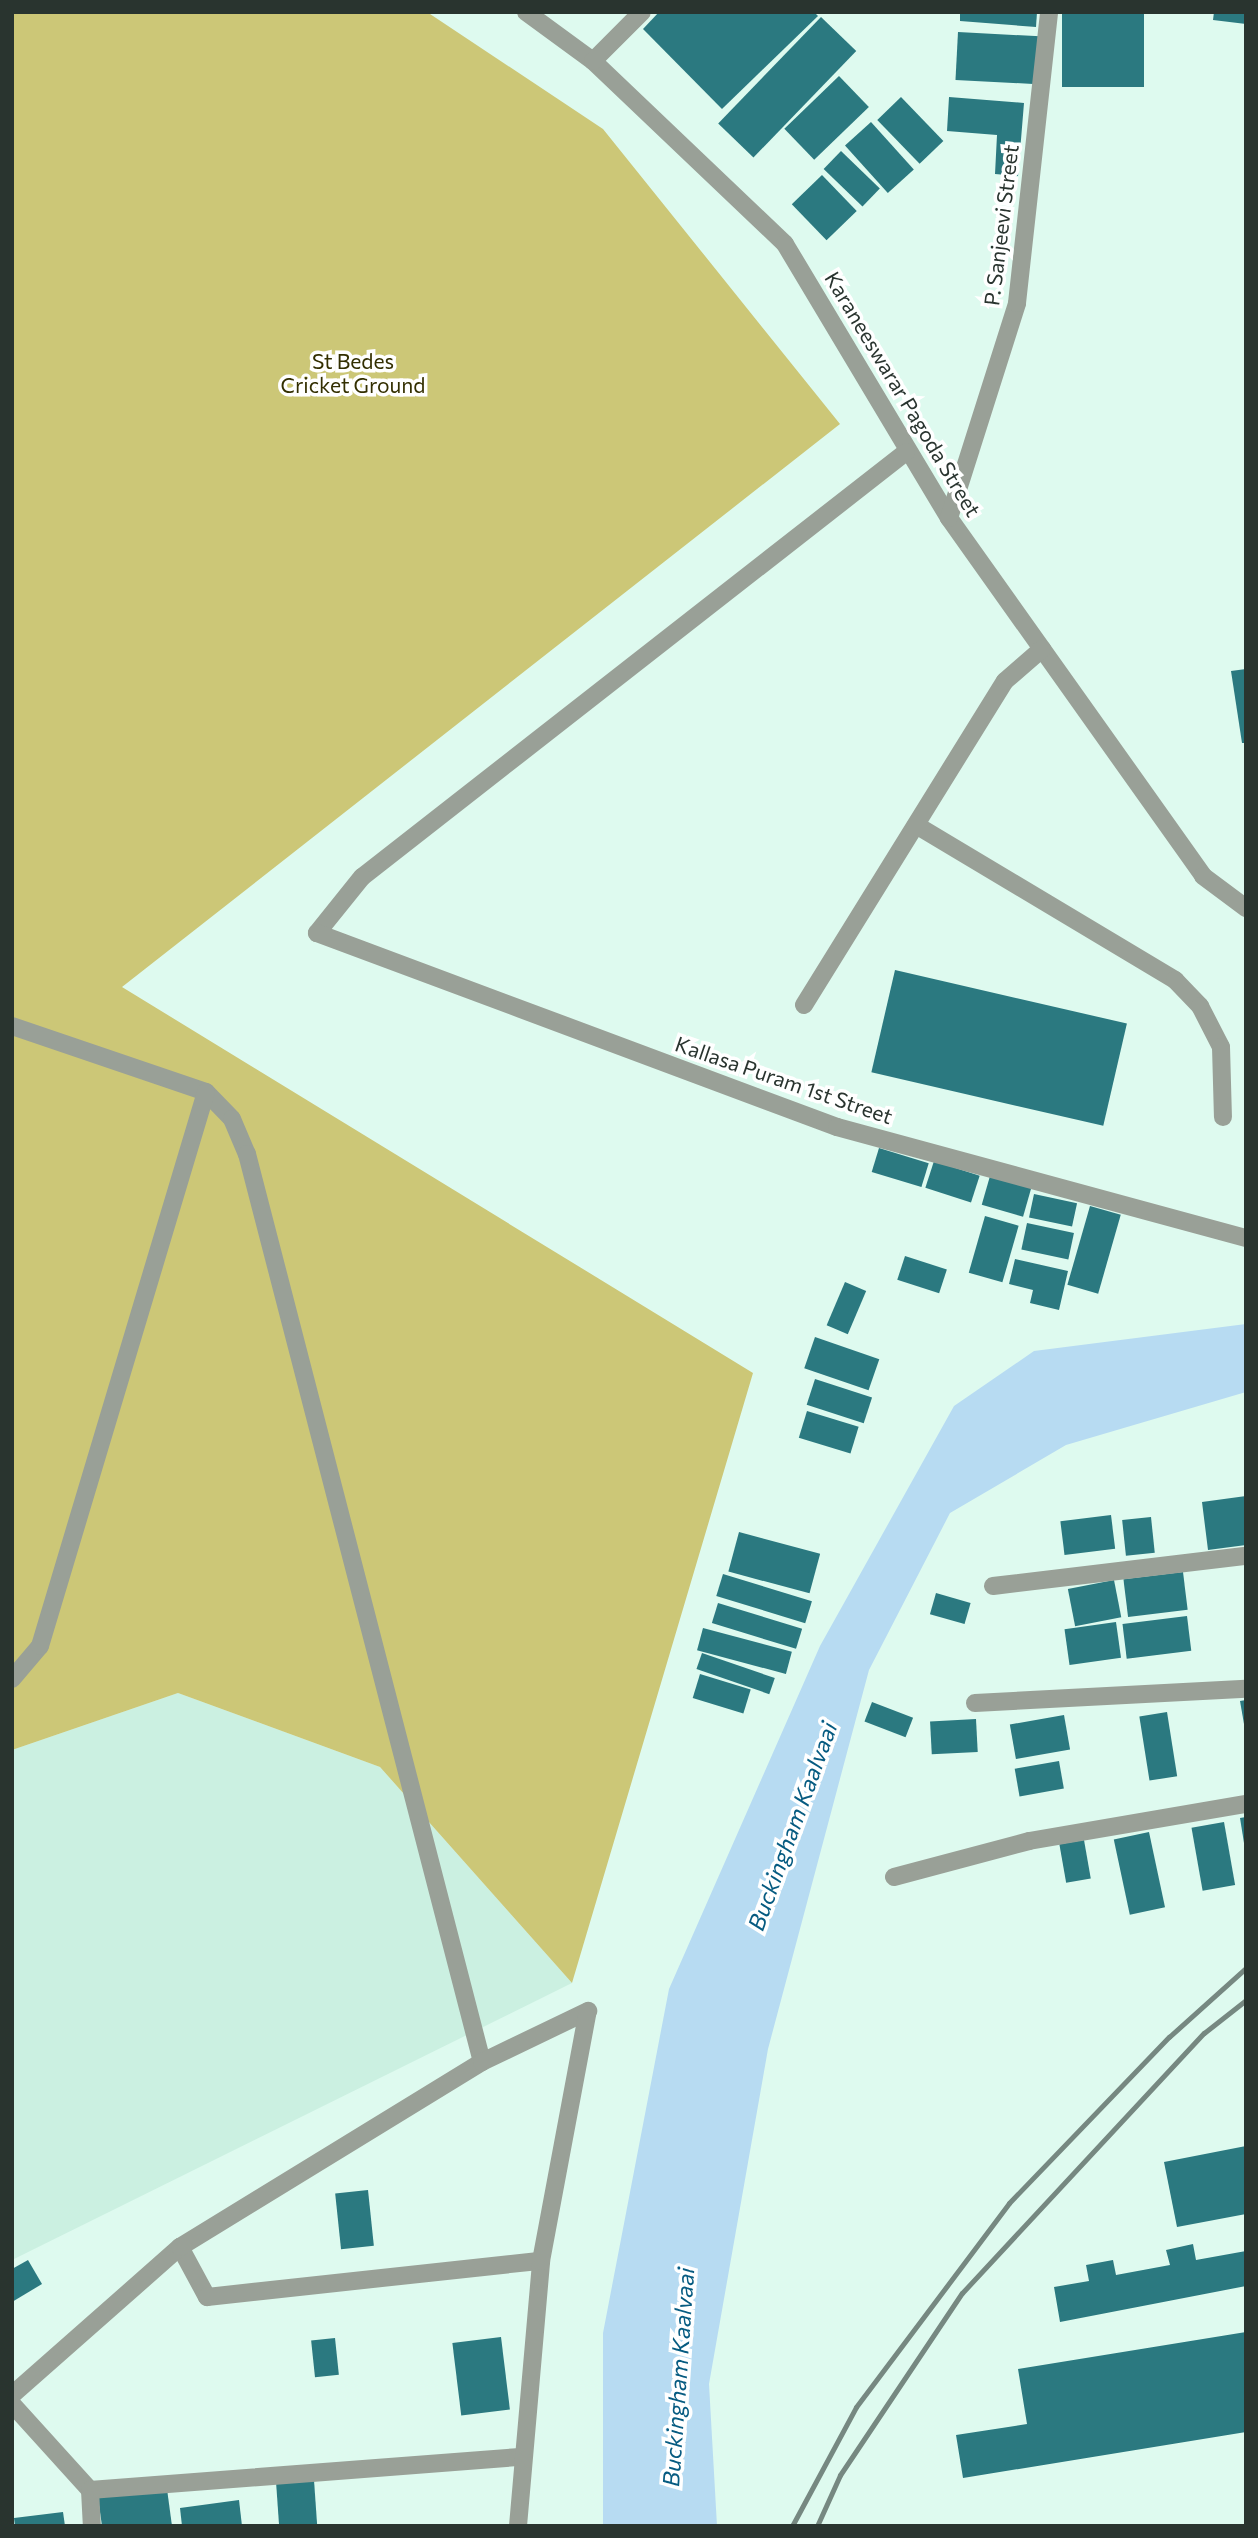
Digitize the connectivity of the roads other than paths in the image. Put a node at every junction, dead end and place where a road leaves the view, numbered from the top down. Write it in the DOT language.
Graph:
graph roads {
  1 [pos="526,12"];
  2 [pos="642,12"];
  3 [pos="1049,12"];
  4 [pos="593,61"];
  5 [pos="905,452"];
  6 [pos="949,518"];
  7 [pos="1042,649"];
  8 [pos="916,825"];
  9 [pos="1246,908"];
  10 [pos="804,1005"];
  11 [pos="12,1026"];
  12 [pos="206,1092"];
  13 [pos="1223,1117"];
  14 [pos="1246,1238"];
  15 [pos="1246,1556"];
  16 [pos="993,1586"];
  17 [pos="12,1679"];
  18 [pos="1246,1689"];
  19 [pos="975,1703"];
  20 [pos="1246,1804"];
  21 [pos="894,1877"];
  22 [pos="482,2062"];
  23 [pos="180,2247"];
  24 [pos="541,2261"];
  25 [pos="12,2395"];
  26 [pos="12,2404"];
  27 [pos="521,2456"];
  28 [pos="90,2490"];
  29 [pos="92,2526"];
  30 [pos="518,2526"];
  1 -- 4 [label="street, Karaneeswarar Pagoda Street"];
  2 -- 4 [label="street"];
  3 -- 6 [label="street, P. Sanjeevi Street"];
  4 -- 5 [label="street, Karaneeswarar Pagoda Street"];
  5 -- 6 [label="street, Karaneeswarar Pagoda Street"];
  5 -- 14 [label="street, Kallasa Puram 1st Street"];
  6 -- 7 [label="street, Karaneeswarar Pagoda Street"];
  7 -- 8 [label="street"];
  7 -- 9 [label="street, Karaneeswarar Pagoda Street"];
  8 -- 10 [label="street"];
  8 -- 13 [label="street"];
  11 -- 12 [label="street"];
  12 -- 17 [label="street"];
  12 -- 22 [label="street"];
  15 -- 16 [label="street"];
  18 -- 19 [label="street"];
  20 -- 21 [label="street"];
  22 -- 23 [label="street"];
  22 -- 24 [label="street"];
  23 -- 24 [label="street"];
  23 -- 25 [label="street"];
  24 -- 27 [label="street"];
  26 -- 28 [label="street"];
  27 -- 28 [label="street"];
  27 -- 30 [label="street"];
  28 -- 29 [label="street"];
}
